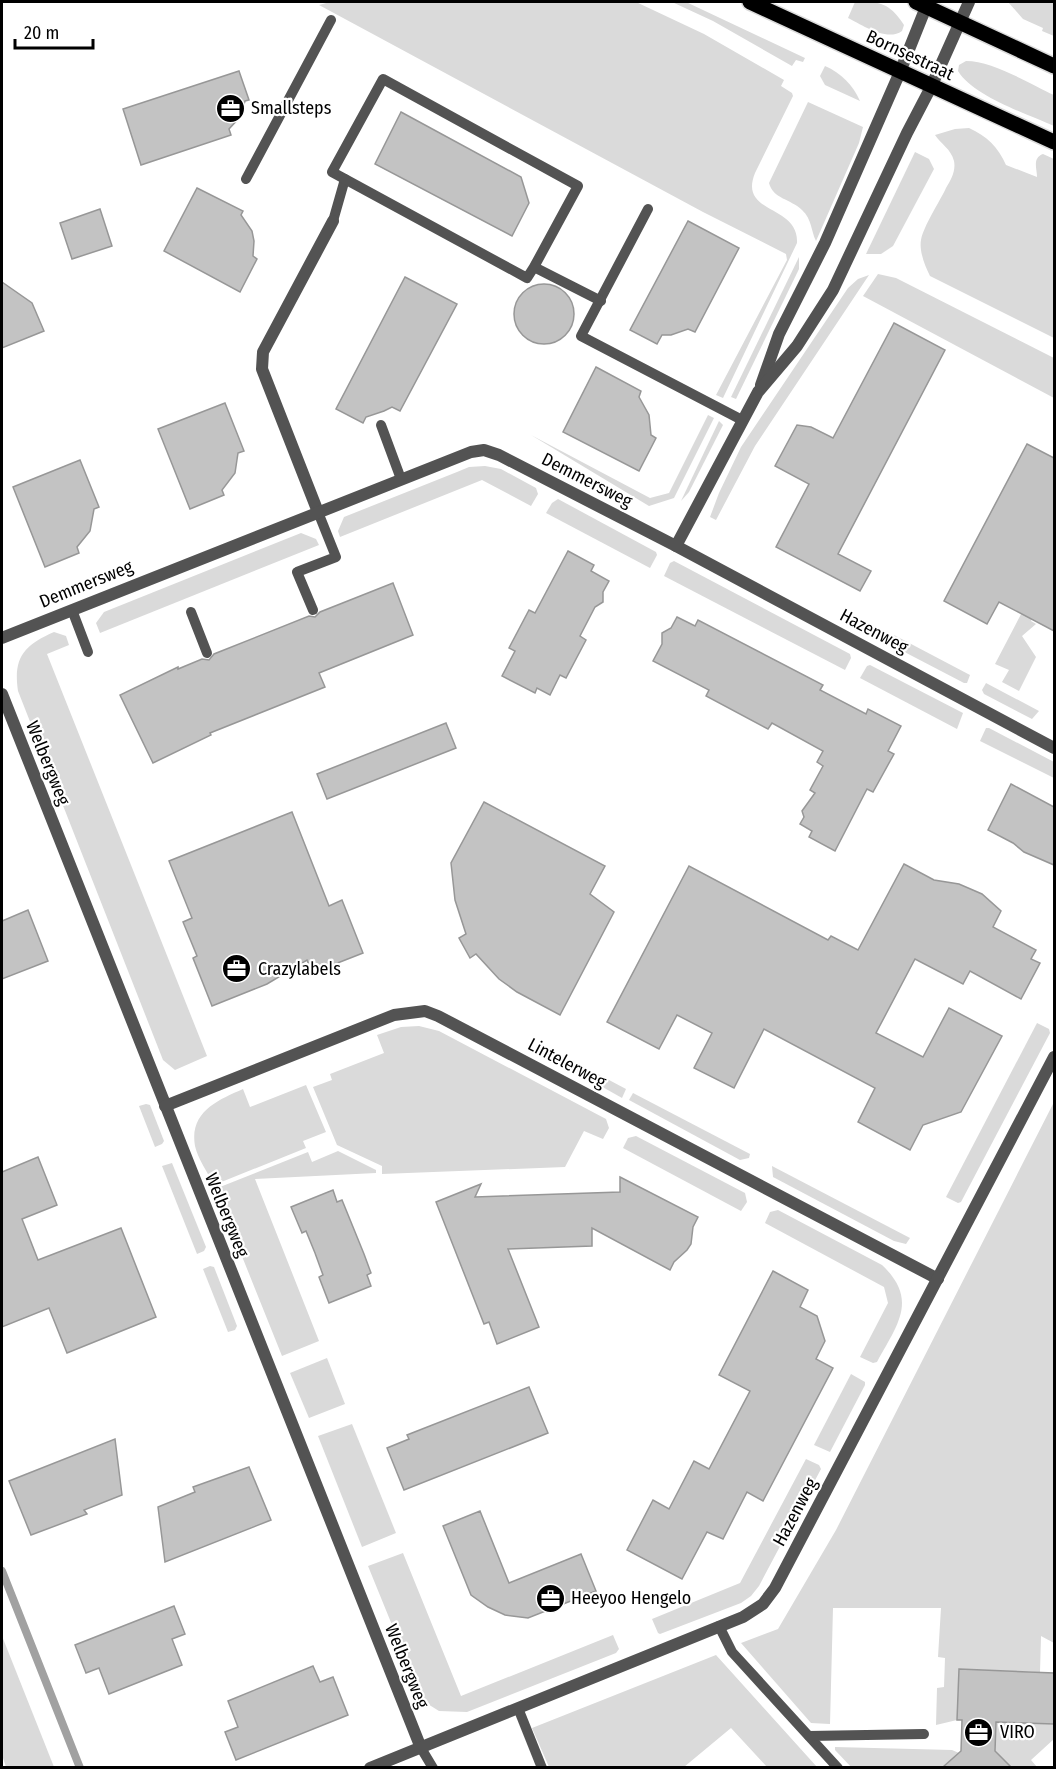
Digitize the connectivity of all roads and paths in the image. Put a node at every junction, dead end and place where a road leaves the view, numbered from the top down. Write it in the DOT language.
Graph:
graph roads {
  1 [pos="750,2"];
  2 [pos="969,2"];
  3 [pos="924,3"];
  4 [pos="331,20"];
  5 [pos="959,22"];
  6 [pos="1054,66"];
  7 [pos="900,72"];
  8 [pos="931,87"];
  9 [pos="1054,142"];
  10 [pos="246,178"];
  11 [pos="345,179"];
  12 [pos="648,209"];
  13 [pos="333,220"];
  14 [pos="534,267"];
  15 [pos="601,301"];
  16 [pos="758,392"];
  17 [pos="742,420"];
  18 [pos="381,424"];
  19 [pos="401,479"];
  20 [pos="318,512"];
  21 [pos="676,546"];
  22 [pos="72,610"];
  23 [pos="313,610"];
  24 [pos="191,612"];
  25 [pos="2,638"];
  26 [pos="88,652"];
  27 [pos="207,653"];
  28 [pos="2,694"];
  29 [pos="1054,748"];
  30 [pos="1054,1057"];
  31 [pos="165,1106"];
  32 [pos="938,1279"];
  33 [pos="719,1626"];
  34 [pos="518,1708"];
  35 [pos="924,1734"];
  36 [pos="809,1736"];
  37 [pos="421,1748"];
  38 [pos="370,1767"];
  39 [pos="433,1767"];
  40 [pos="542,1767"];
  41 [pos="838,1767"];
  1 -- 7 [label="main road, Bornsestraat"];
  2 -- 5 [label="street"];
  3 -- 5 [label="main road"];
  3 -- 7 [label="street"];
  4 -- 10 [label="lane"];
  5 -- 6 [label="main road"];
  5 -- 8 [label="street"];
  7 -- 8 [label="main road, Bornsestraat"];
  7 -- 16 [label="street"];
  8 -- 9 [label="main road, Bornsestraat"];
  8 -- 16 [label="street"];
  11 -- 13 [label="lane"];
  11 -- 14 [label="lane"];
  11 -- 14 [label="lane"];
  12 -- 15 [label="lane"];
  13 -- 20 [label="street"];
  14 -- 15 [label="lane"];
  15 -- 17 [label="lane"];
  16 -- 17 [label="street"];
  17 -- 21 [label="street"];
  18 -- 19 [label="lane"];
  19 -- 20 [label="street, Demmersweg"];
  19 -- 21 [label="street, Demmersweg"];
  20 -- 22 [label="street, Demmersweg"];
  20 -- 23 [label="lane"];
  21 -- 29 [label="street, Hazenweg"];
  22 -- 25 [label="street, Demmersweg"];
  22 -- 26 [label="lane"];
  24 -- 27 [label="lane"];
  28 -- 31 [label="street, Welbergweg"];
  30 -- 32 [label="street, Hazenweg"];
  31 -- 32 [label="street, Lintelerweg"];
  31 -- 37 [label="street, Welbergweg"];
  32 -- 33 [label="street, Hazenweg"];
  33 -- 34 [label="street, Hazenweg"];
  33 -- 36 [label="lane"];
  34 -- 37 [label="street, Hazenweg"];
  34 -- 40 [label="lane"];
  35 -- 36 [label="lane"];
  36 -- 41 [label="lane"];
  37 -- 38 [label="street, Hazenweg"];
  37 -- 39 [label="lane"];
}
